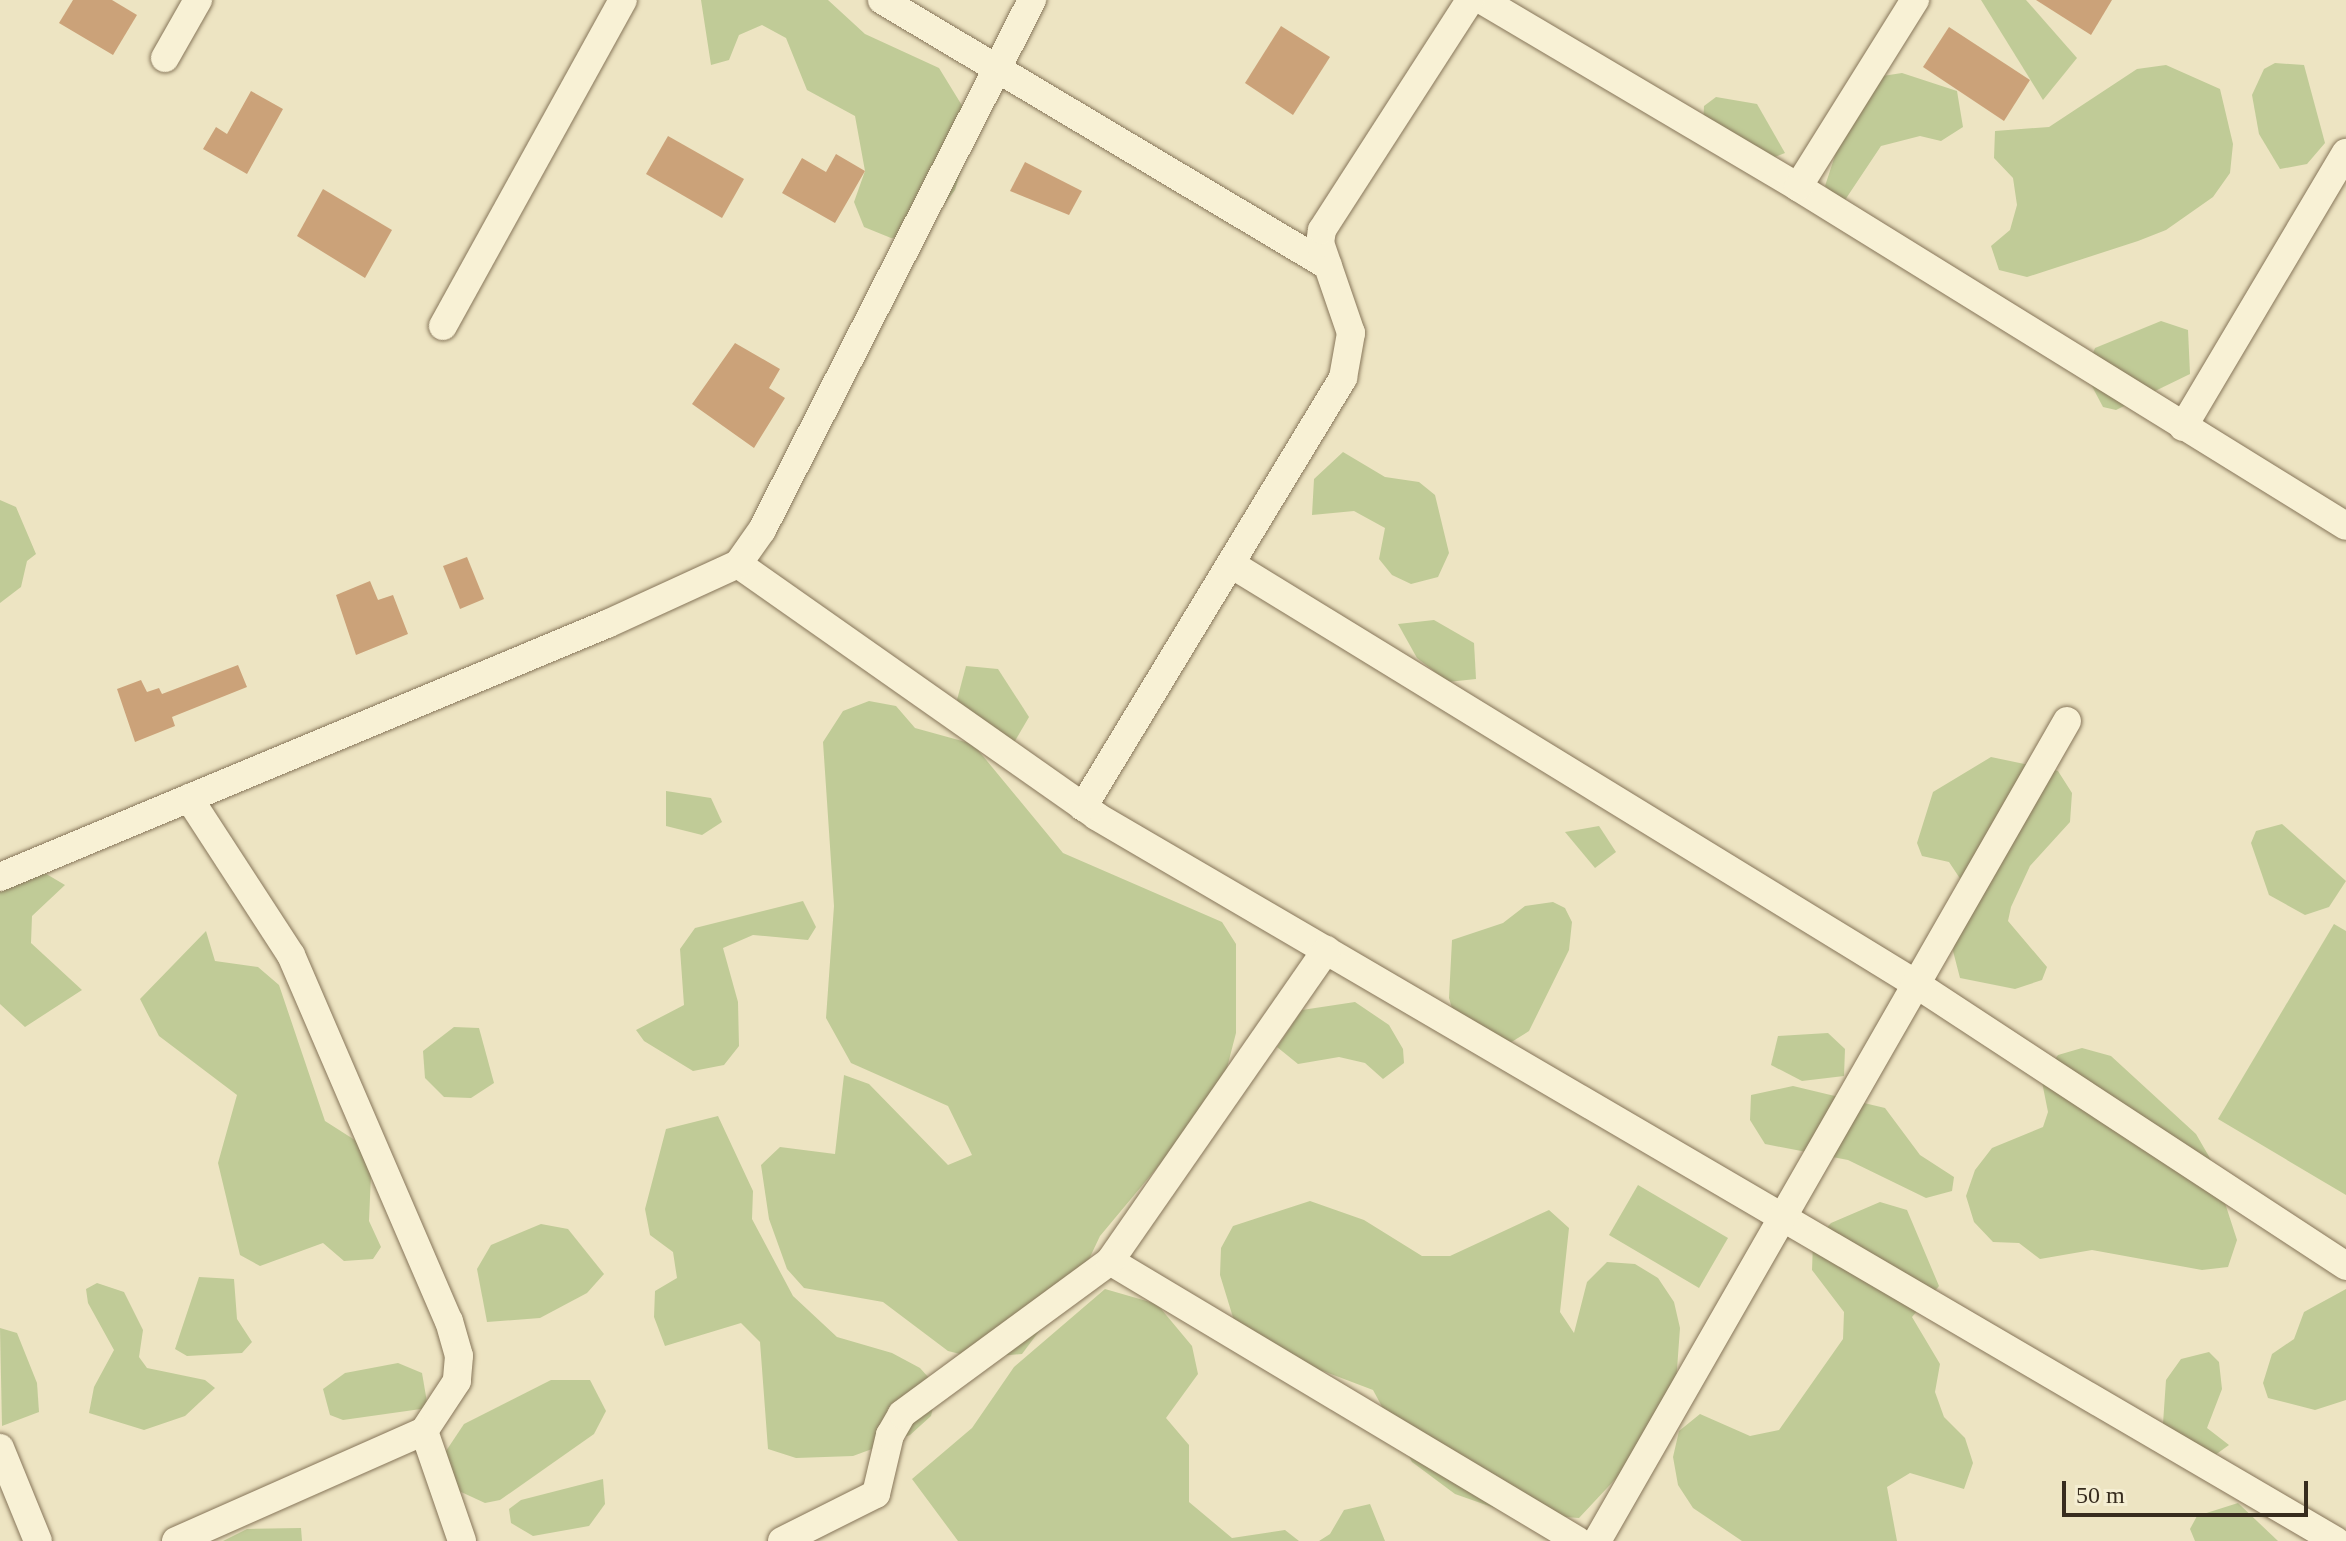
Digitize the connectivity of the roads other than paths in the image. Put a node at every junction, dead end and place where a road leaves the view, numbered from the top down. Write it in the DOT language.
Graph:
graph roads {
  1 [pos="198,0"];
  2 [pos="623,0"];
  3 [pos="882,0"];
  4 [pos="1032,0"];
  5 [pos="1470,0"];
  6 [pos="1482,0"];
  7 [pos="1915,0"];
  8 [pos="165,58"];
  9 [pos="1001,72"];
  10 [pos="2346,153"];
  11 [pos="1798,187"];
  12 [pos="1328,266"];
  13 [pos="443,326"];
  14 [pos="2183,427"];
  15 [pos="2346,526"];
  16 [pos="1231,564"];
  17 [pos="735,565"];
  18 [pos="2067,721"];
  19 [pos="189,798"];
  20 [pos="1083,807"];
  21 [pos="0,877"];
  22 [pos="1326,950"];
  23 [pos="1916,984"];
  24 [pos="1782,1218"];
  25 [pos="1110,1261"];
  26 [pos="2346,1266"];
  27 [pos="424,1431"];
  28 [pos="0,1448"];
  29 [pos="38,1541"];
  30 [pos="176,1541"];
  31 [pos="462,1541"];
  32 [pos="782,1541"];
  33 [pos="1578,1541"];
  34 [pos="1597,1541"];
  35 [pos="2336,1541"];
  1 -- 8 [label="street"];
  2 -- 13 [label="street"];
  3 -- 9 [label="street"];
  4 -- 9 [label="street"];
  5 -- 12 [label="street"];
  6 -- 11 [label="street"];
  7 -- 11 [label="street"];
  9 -- 12 [label="street"];
  9 -- 17 [label="street"];
  10 -- 14 [label="street"];
  11 -- 14 [label="street"];
  12 -- 16 [label="street"];
  14 -- 15 [label="street"];
  16 -- 20 [label="street"];
  16 -- 23 [label="street"];
  17 -- 19 [label="street"];
  17 -- 20 [label="street"];
  18 -- 23 [label="street"];
  19 -- 21 [label="street"];
  19 -- 27 [label="street"];
  20 -- 22 [label="street"];
  22 -- 24 [label="street"];
  22 -- 25 [label="street"];
  23 -- 24 [label="street"];
  23 -- 26 [label="street"];
  24 -- 34 [label="street"];
  24 -- 35 [label="street"];
  25 -- 32 [label="street"];
  25 -- 33 [label="street"];
  27 -- 30 [label="street"];
  27 -- 31 [label="street"];
  28 -- 29 [label="street"];
}
